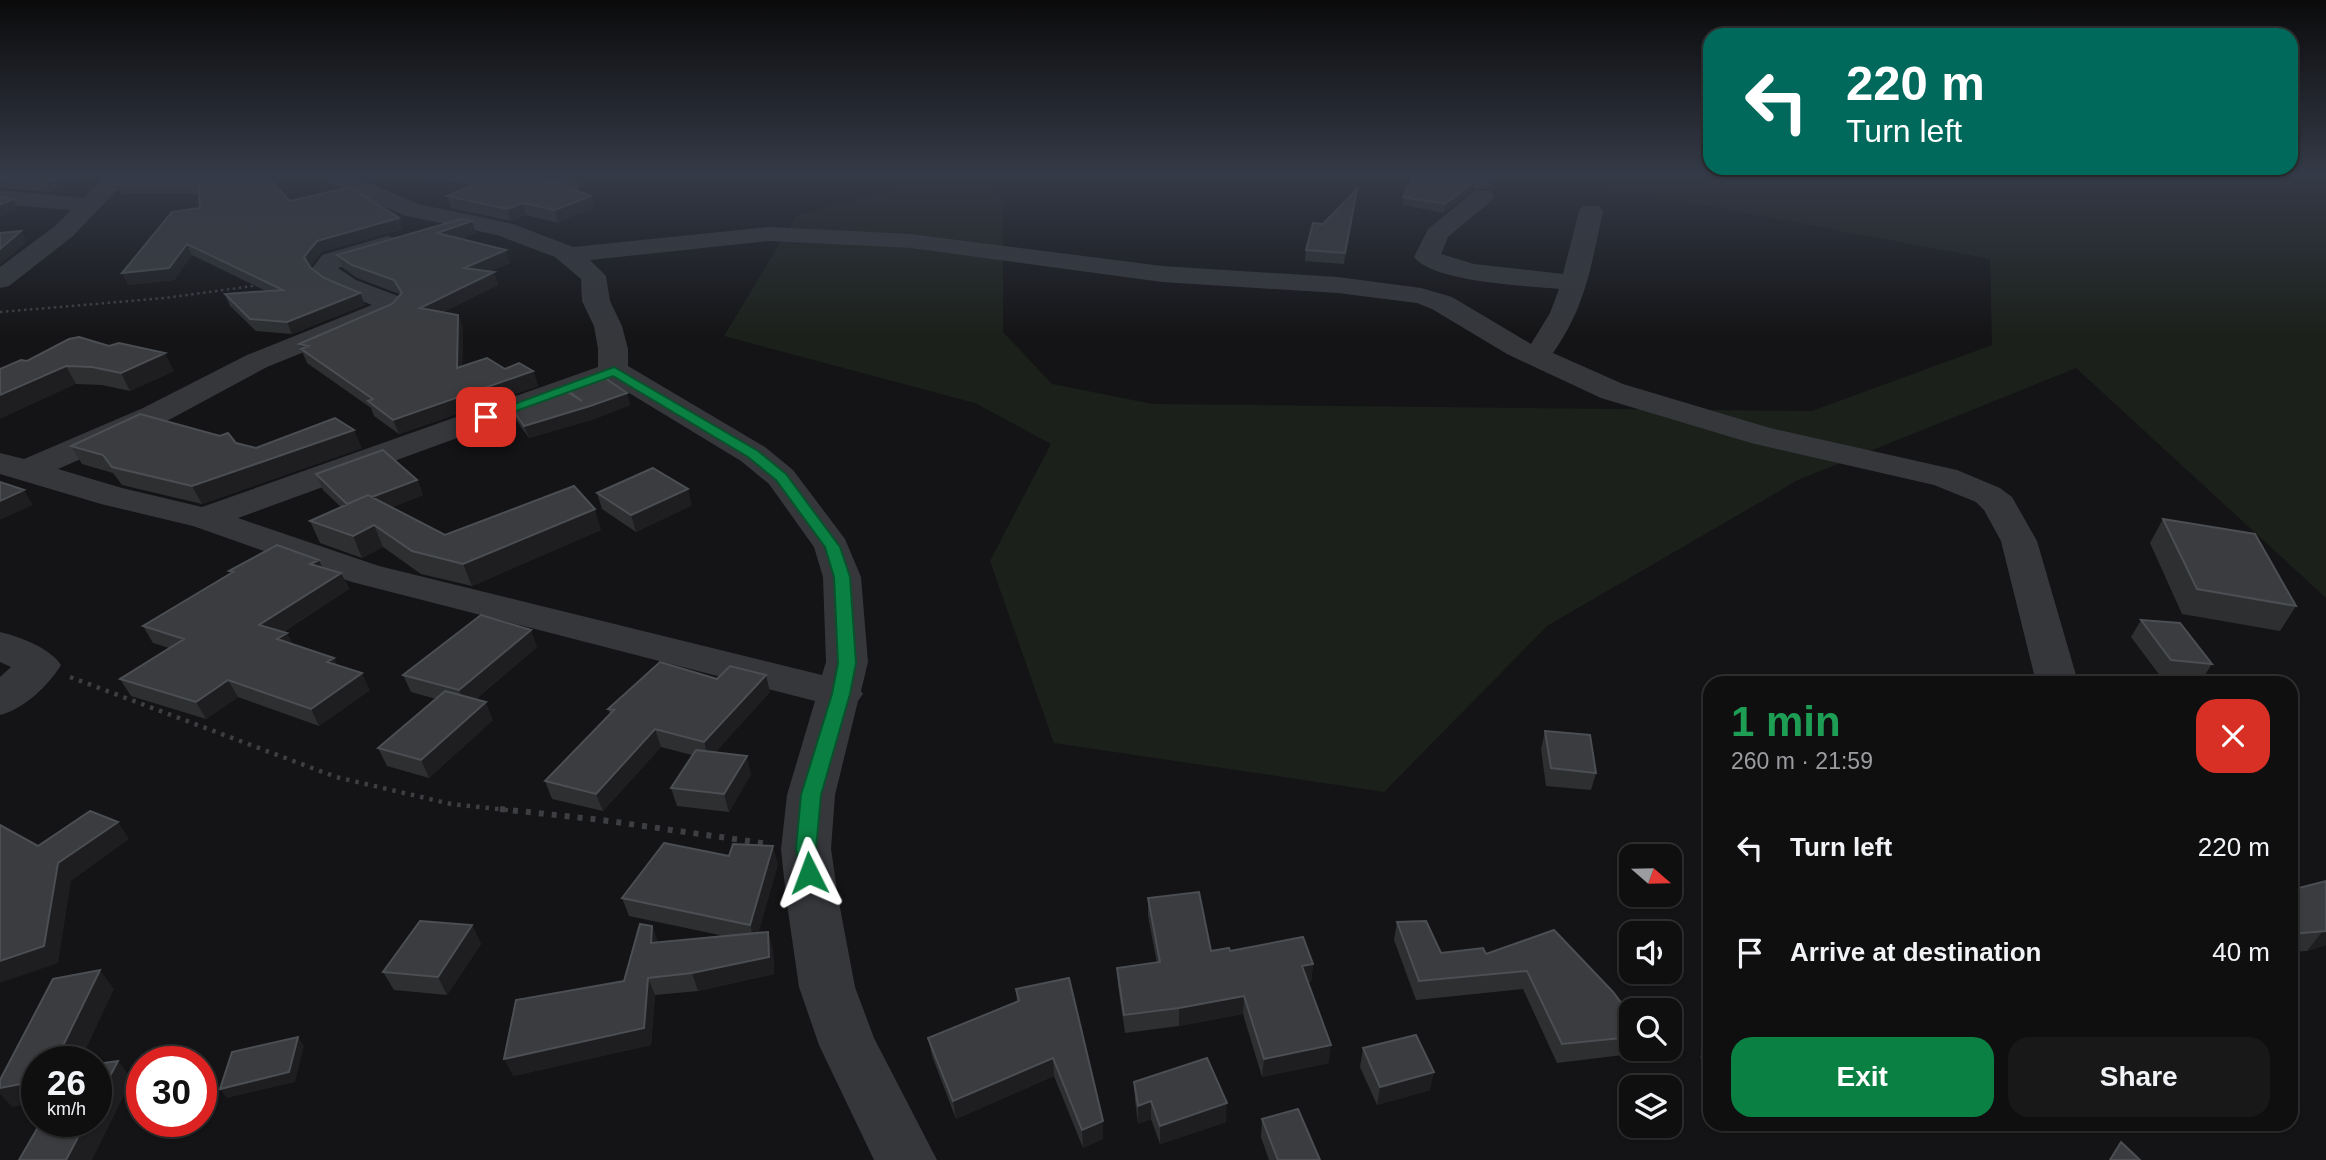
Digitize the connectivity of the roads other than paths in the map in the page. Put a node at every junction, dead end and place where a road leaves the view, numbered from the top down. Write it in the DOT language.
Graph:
graph roads {
  1 [pos="67,228"];
  2 [pos="456,228"];
  3 [pos="496,228"];
  4 [pos="1444,228"];
  5 [pos="1587,228"];
  6 [pos="567,255"];
  7 [pos="6,273"];
  8 [pos="1574,284"];
  9 [pos="1536,357"];
  10 [pos="614,371"];
  11 [pos="13,467"];
  12 [pos="204,518"];
  13 [pos="0,645"];
  14 [pos="2055,676"];
  15 [pos="841,694"];
  16 [pos="0,701"];
  17 [pos="906,1160"];
  1 -- 7 [label="street"];
  2 -- 11 [label="street"];
  3 -- 6 [label="street"];
  4 -- 8 [label="street"];
  5 -- 8 [label="street"];
  6 -- 9 [label="street"];
  6 -- 10 [label="street"];
  8 -- 9 [label="street"];
  9 -- 14 [label="street"];
  10 -- 12 [label="street"];
  10 -- 15 [label="street"];
  11 -- 12 [label="street"];
  12 -- 15 [label="street"];
  13 -- 16 [label="street"];
  15 -- 17 [label="street"];
}
